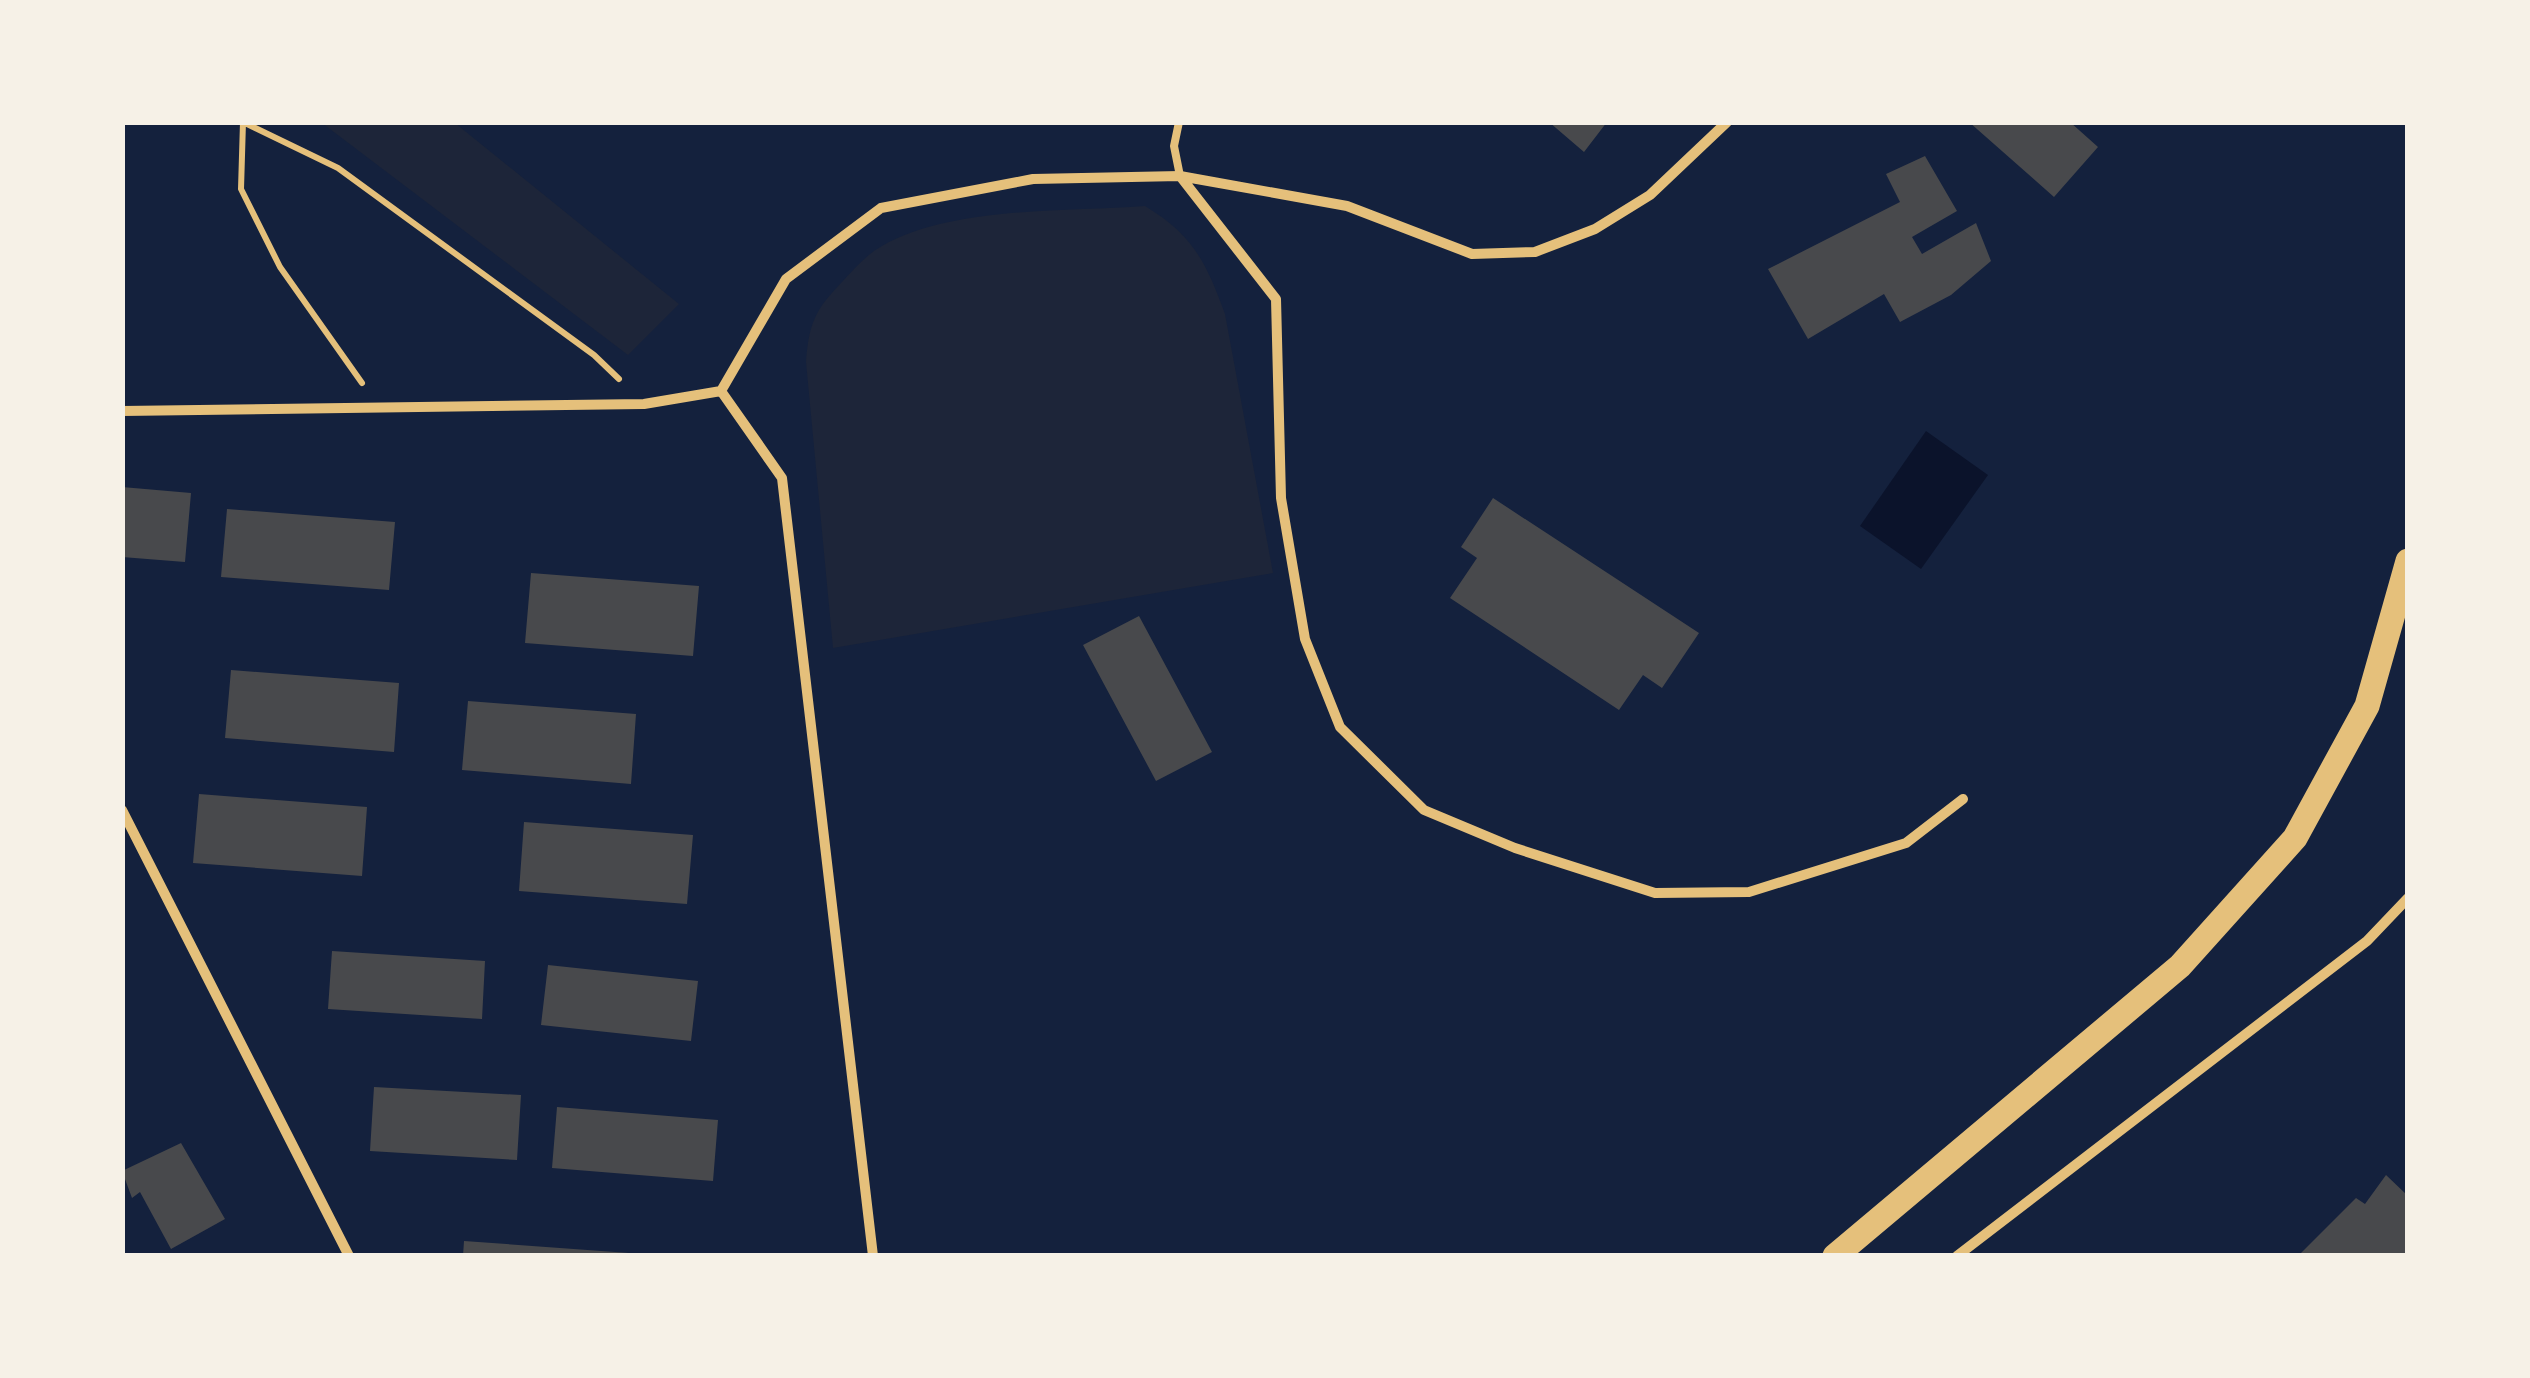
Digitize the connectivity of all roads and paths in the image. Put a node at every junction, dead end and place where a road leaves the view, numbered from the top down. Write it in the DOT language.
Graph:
graph roads {
  1 [pos="1179,122"];
  2 [pos="1728,122"];
  3 [pos="1180,176"];
  4 [pos="721,391"];
  5 [pos="644,404"];
  6 [pos="379,408"];
  7 [pos="122,411"];
  8 [pos="2408,561"];
  9 [pos="1963,799"];
  10 [pos="122,810"];
  11 [pos="2408,898"];
  12 [pos="349,1256"];
  13 [pos="873,1256"];
  14 [pos="1835,1256"];
  15 [pos="1958,1256"];
  1 -- 3 [label="lane"];
  2 -- 3 [label="street"];
  3 -- 4 [label="street"];
  3 -- 9 [label="street"];
  4 -- 5 [label="street"];
  4 -- 13 [label="street"];
  5 -- 6 [label="street"];
  5 -- 6 [label="path"];
  6 -- 7 [label="street"];
  8 -- 14 [label="main road"];
  10 -- 12 [label="street"];
  11 -- 15 [label="street"];
}
